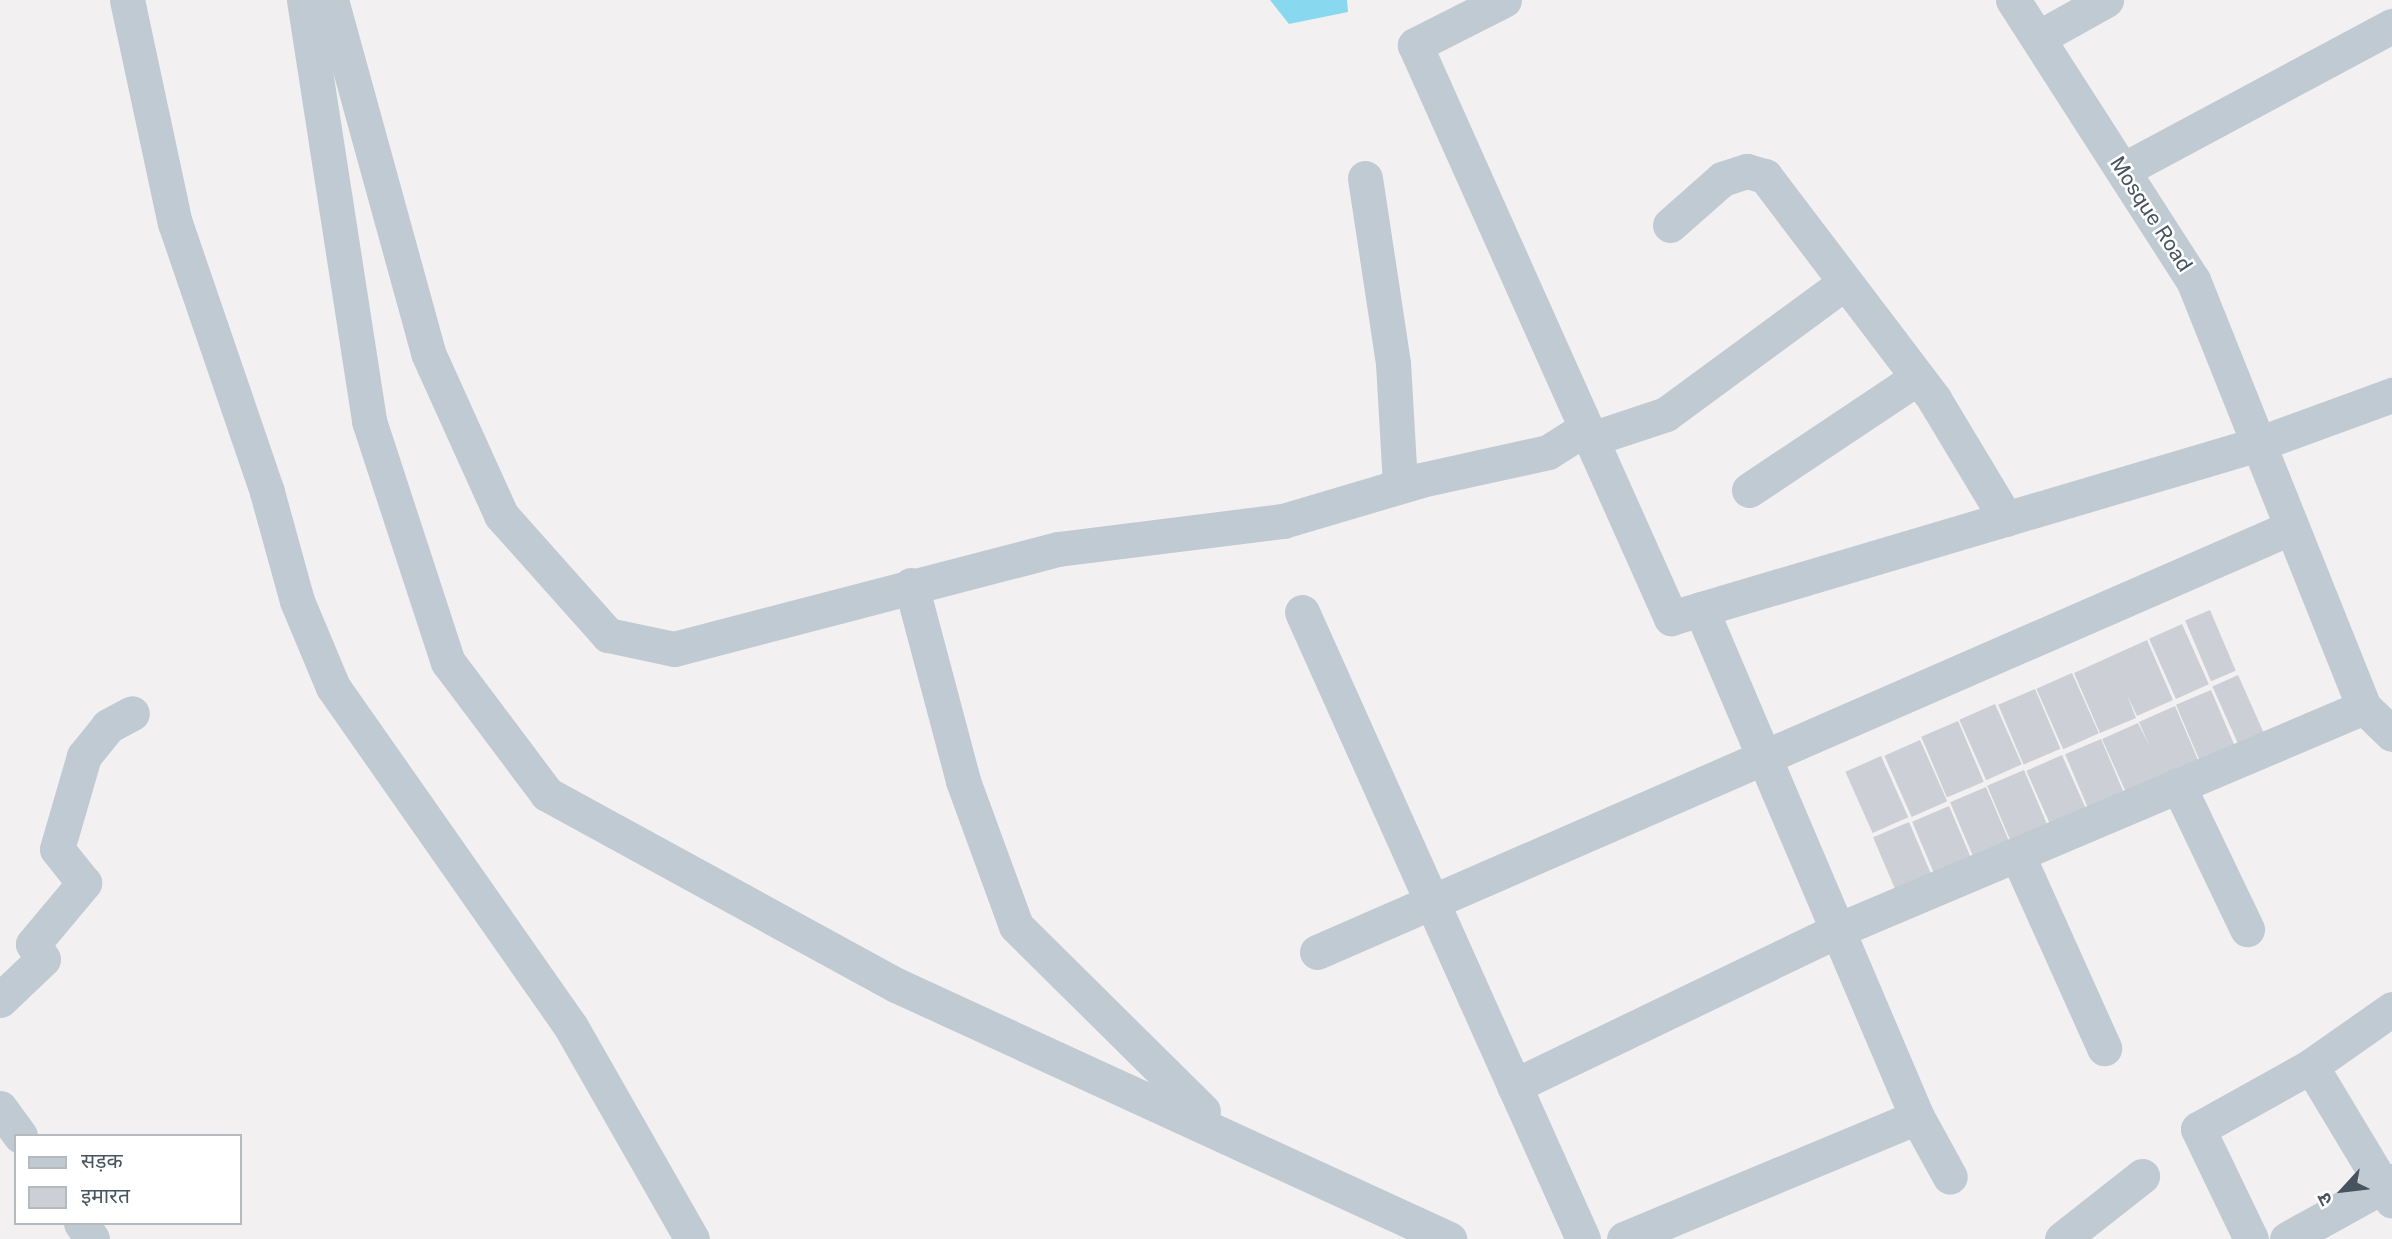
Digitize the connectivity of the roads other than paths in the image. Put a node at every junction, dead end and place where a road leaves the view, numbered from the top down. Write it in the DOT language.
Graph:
graph roads {
  1 [pos="127,0"];
  2 [pos="304,0"];
  3 [pos="331,0"];
  4 [pos="1504,0"];
  5 [pos="2013,0"];
  6 [pos="2106,0"];
  7 [pos="2392,26"];
  8 [pos="2038,38"];
  9 [pos="2123,170"];
  10 [pos="1365,178"];
  11 [pos="1670,225"];
  12 [pos="1843,284"];
  13 [pos="1917,378"];
  14 [pos="2392,395"];
  15 [pos="1589,433"];
  16 [pos="2255,445"];
  17 [pos="1400,486"];
  18 [pos="1749,490"];
  19 [pos="2006,519"];
  20 [pos="2290,528"];
  21 [pos="911,585"];
  22 [pos="1701,609"];
  23 [pos="1302,612"];
  24 [pos="2364,707"];
  25 [pos="132,713"];
  26 [pos="2392,734"];
  27 [pos="1766,762"];
  28 [pos="2178,785"];
  29 [pos="2017,854"];
  30 [pos="1432,902"];
  31 [pos="2247,929"];
  32 [pos="1838,930"];
  33 [pos="1317,952"];
  34 [pos="0,1000"];
  35 [pos="2392,1009"];
  36 [pos="2104,1048"];
  37 [pos="2311,1066"];
  38 [pos="1514,1086"];
  39 [pos="0,1108"];
  40 [pos="1917,1118"];
  41 [pos="19,1134"];
  42 [pos="1234,1137"];
  43 [pos="2142,1176"];
  44 [pos="1950,1177"];
  45 [pos="2389,1189"];
  46 [pos="692,1239"];
  47 [pos="1449,1239"];
  48 [pos="1583,1239"];
  49 [pos="1624,1239"];
  50 [pos="2062,1239"];
  51 [pos="2251,1239"];
  52 [pos="2287,1239"];
  1 -- 46 [label="street"];
  2 -- 42 [label="street"];
  3 -- 21 [label="street"];
  4 -- 15 [label="street"];
  5 -- 8 [label="street, Mosque Road"];
  6 -- 8 [label="street"];
  7 -- 9 [label="street"];
  8 -- 9 [label="street, Mosque Road"];
  9 -- 16 [label="street, Mosque Road"];
  10 -- 17 [label="street"];
  11 -- 12 [label="street"];
  12 -- 13 [label="street"];
  12 -- 15 [label="street"];
  13 -- 18 [label="street"];
  13 -- 19 [label="street"];
  14 -- 16 [label="street"];
  15 -- 17 [label="street"];
  15 -- 22 [label="street"];
  16 -- 19 [label="street"];
  16 -- 20 [label="street, Mosque Road"];
  17 -- 21 [label="street"];
  19 -- 22 [label="street"];
  20 -- 24 [label="street, Mosque Road"];
  20 -- 27 [label="street"];
  21 -- 42 [label="street"];
  22 -- 27 [label="street"];
  23 -- 30 [label="street"];
  24 -- 26 [label="street"];
  24 -- 28 [label="street"];
  25 -- 34 [label="street"];
  27 -- 30 [label="street"];
  27 -- 32 [label="street"];
  28 -- 29 [label="street"];
  28 -- 31 [label="street"];
  29 -- 32 [label="street"];
  29 -- 36 [label="street"];
  30 -- 33 [label="street"];
  30 -- 38 [label="street"];
  32 -- 38 [label="street"];
  32 -- 40 [label="street"];
  35 -- 37 [label="street"];
  37 -- 45 [label="street"];
  37 -- 51 [label="street"];
  38 -- 48 [label="street"];
  39 -- 41 [label="street"];
  40 -- 44 [label="street"];
  40 -- 49 [label="street"];
  42 -- 47 [label="street"];
  43 -- 50 [label="street"];
  45 -- 52 [label="street"];
}
